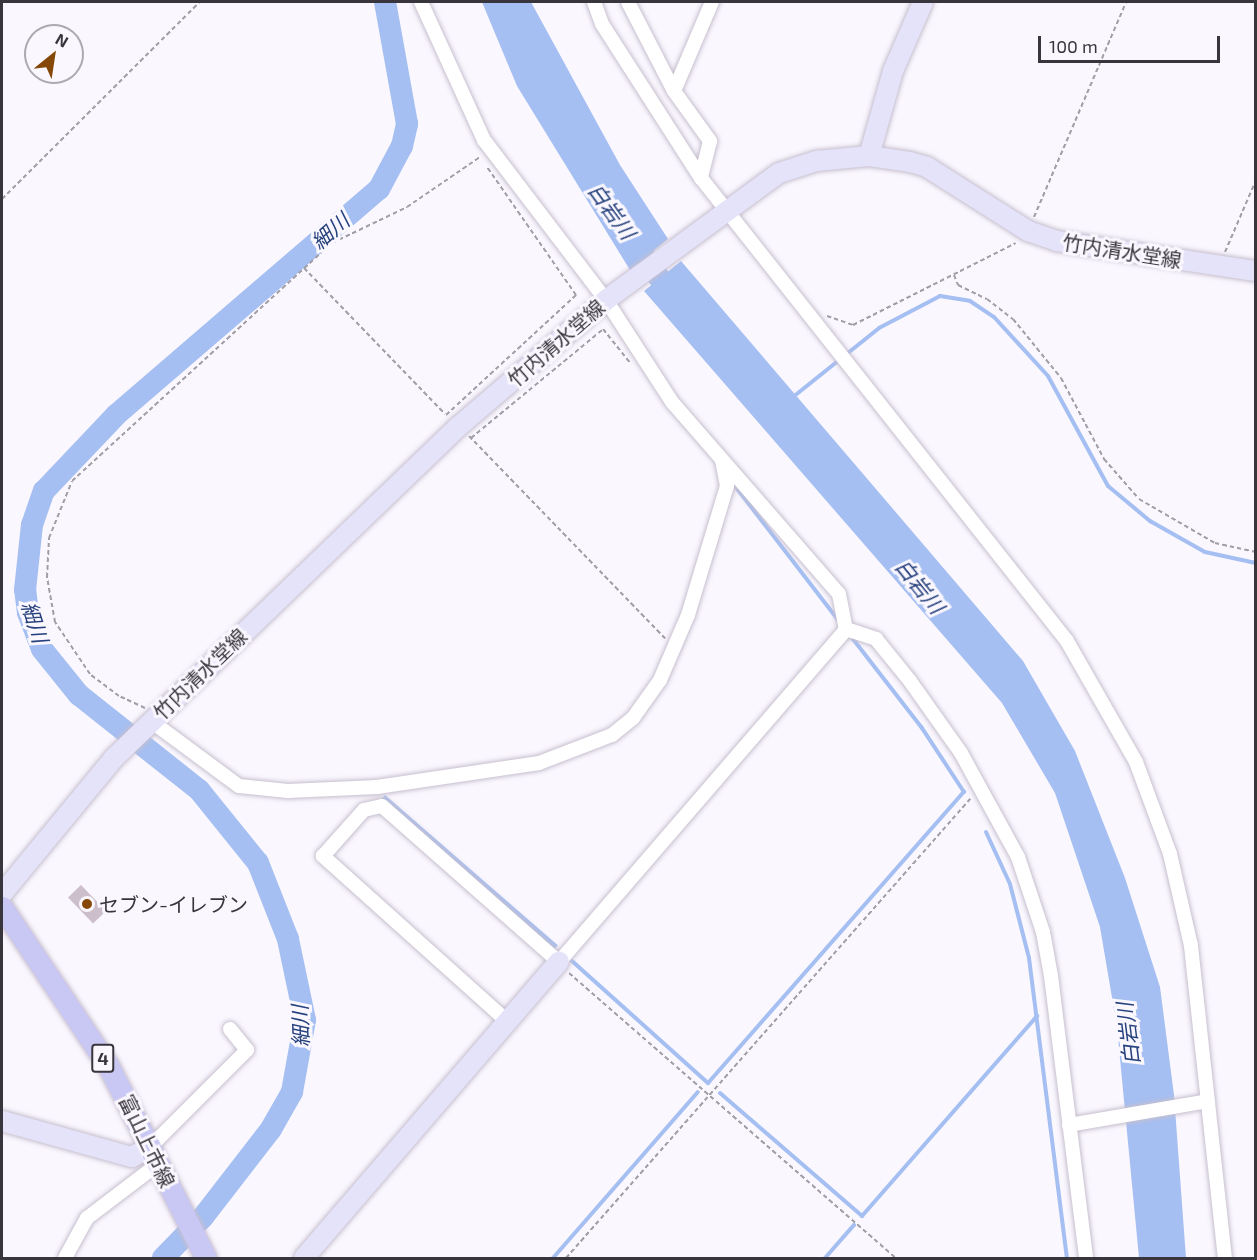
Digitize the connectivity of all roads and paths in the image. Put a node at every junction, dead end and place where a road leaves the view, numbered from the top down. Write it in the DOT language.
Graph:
graph roads {
  1 [pos="200,2"];
  2 [pos="421,2"];
  3 [pos="594,2"];
  4 [pos="628,2"];
  5 [pos="712,2"];
  6 [pos="923,2"];
  7 [pos="1125,2"];
  8 [pos="674,91"];
  9 [pos="869,156"];
  10 [pos="701,178"];
  11 [pos="1256,180"];
  12 [pos="2,199"];
  13 [pos="724,209"];
  14 [pos="1028,231"];
  15 [pos="1219,266"];
  16 [pos="304,268"];
  17 [pos="1256,271"];
  18 [pos="954,275"];
  19 [pos="606,300"];
  20 [pos="802,306"];
  21 [pos="639,374"];
  22 [pos="459,427"];
  23 [pos="722,460"];
  24 [pos="1256,552"];
  25 [pos="846,629"];
  26 [pos="661,635"];
  27 [pos="155,718"];
  28 [pos="978,807"];
  29 [pos="2,894"];
  30 [pos="2,907"];
  31 [pos="559,962"];
  32 [pos="508,1022"];
  33 [pos="230,1029"];
  34 [pos="709,1095"];
  35 [pos="1208,1101"];
  36 [pos="2,1121"];
  37 [pos="1069,1125"];
  38 [pos="155,1155"];
  39 [pos="204,1256"];
  40 [pos="65,1258"];
  41 [pos="304,1258"];
  42 [pos="566,1258"];
  43 [pos="896,1258"];
  44 [pos="1086,1258"];
  45 [pos="1225,1258"];
  1 -- 12 [label="path"];
  2 -- 19 [label="street"];
  3 -- 10 [label="street"];
  4 -- 8 [label="street"];
  5 -- 8 [label="street"];
  6 -- 9 [label="main road"];
  7 -- 14 [label="path"];
  8 -- 10 [label="street"];
  9 -- 13 [label="main road, 竹内清水堂線"];
  9 -- 14 [label="main road, 竹内清水堂線"];
  10 -- 13 [label="street"];
  11 -- 15 [label="path"];
  13 -- 19 [label="main road, 竹内清水堂線"];
  13 -- 20 [label="street"];
  14 -- 15 [label="main road, 竹内清水堂線"];
  14 -- 18 [label="path"];
  15 -- 17 [label="main road, 竹内清水堂線"];
  16 -- 22 [label="path"];
  16 -- 22 [label="path"];
  16 -- 27 [label="path"];
  18 -- 20 [label="path"];
  18 -- 24 [label="path"];
  19 -- 22 [label="main road, 竹内清水堂線"];
  19 -- 23 [label="street"];
  20 -- 35 [label="street"];
  21 -- 22 [label="path"];
  22 -- 26 [label="path"];
  22 -- 27 [label="main road, 竹内清水堂線"];
  23 -- 25 [label="street"];
  23 -- 27 [label="street"];
  25 -- 31 [label="street"];
  25 -- 37 [label="street"];
  27 -- 29 [label="main road, 竹内清水堂線"];
  28 -- 34 [label="path"];
  30 -- 38 [label="main road, 富山上市線 / 4"];
  31 -- 32 [label="main road"];
  31 -- 32 [label="street"];
  31 -- 34 [label="path"];
  32 -- 41 [label="main road"];
  33 -- 38 [label="street"];
  34 -- 42 [label="path"];
  34 -- 43 [label="path"];
  35 -- 37 [label="street"];
  35 -- 45 [label="street"];
  36 -- 38 [label="main road"];
  37 -- 44 [label="street"];
  38 -- 39 [label="main road, 富山上市線 / 4"];
  38 -- 40 [label="street"];
}
